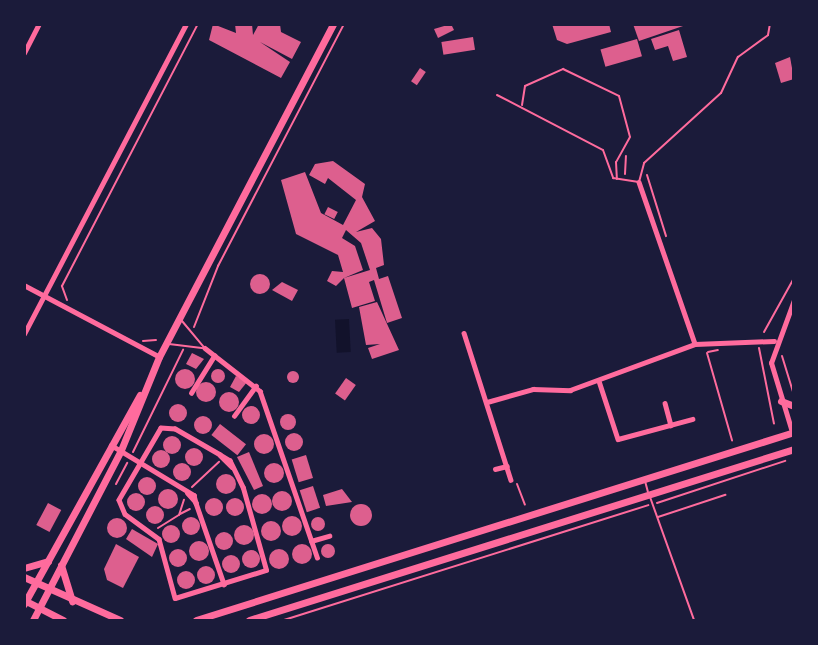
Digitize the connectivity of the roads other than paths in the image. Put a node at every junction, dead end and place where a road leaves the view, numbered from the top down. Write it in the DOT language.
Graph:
graph roads {
  1 [pos="39,24"];
  2 [pos="186,24"];
  3 [pos="333,24"];
  4 [pos="771,24"];
  5 [pos="24,53"];
  6 [pos="497,95"];
  7 [pos="523,106"];
  8 [pos="617,179"];
  9 [pos="639,182"];
  10 [pos="24,285"];
  11 [pos="44,296"];
  12 [pos="793,300"];
  13 [pos="180,317"];
  14 [pos="464,333"];
  15 [pos="24,334"];
  16 [pos="774,341"];
  17 [pos="166,344"];
  18 [pos="695,344"];
  19 [pos="205,348"];
  20 [pos="214,356"];
  21 [pos="159,357"];
  22 [pos="599,381"];
  23 [pos="256,386"];
  24 [pos="191,393"];
  25 [pos="141,394"];
  26 [pos="781,401"];
  27 [pos="487,402"];
  28 [pos="664,402"];
  29 [pos="793,406"];
  30 [pos="234,416"];
  31 [pos="692,419"];
  32 [pos="671,426"];
  33 [pos="793,432"];
  34 [pos="110,444"];
  35 [pos="793,449"];
  36 [pos="121,450"];
  37 [pos="138,462"];
  38 [pos="507,466"];
  39 [pos="495,469"];
  40 [pos="510,480"];
  41 [pos="644,480"];
  42 [pos="649,494"];
  43 [pos="726,495"];
  44 [pos="657,517"];
  45 [pos="329,536"];
  46 [pos="311,541"];
  47 [pos="317,557"];
  48 [pos="48,561"];
  49 [pos="61,565"];
  50 [pos="24,568"];
  51 [pos="24,577"];
  52 [pos="36,583"];
  53 [pos="224,584"];
  54 [pos="48,589"];
  55 [pos="72,601"];
  56 [pos="25,602"];
  57 [pos="39,608"];
  58 [pos="33,621"];
  59 [pos="63,621"];
  60 [pos="120,621"];
  61 [pos="196,621"];
  62 [pos="248,621"];
  63 [pos="694,621"];
  1 -- 5 [label="street"];
  2 -- 11 [label="street"];
  3 -- 13 [label="main road"];
  4 -- 9 [label="lane"];
  6 -- 7 [label="lane"];
  7 -- 8 [label="lane"];
  7 -- 8 [label="lane"];
  8 -- 9 [label="lane"];
  9 -- 18 [label="street"];
  10 -- 11 [label="street"];
  11 -- 15 [label="street"];
  11 -- 21 [label="street"];
  12 -- 16 [label="street"];
  13 -- 17 [label="main road"];
  13 -- 19 [label="lane"];
  14 -- 27 [label="street"];
  16 -- 18 [label="street"];
  16 -- 26 [label="street"];
  17 -- 19 [label="lane"];
  17 -- 21 [label="main road"];
  18 -- 22 [label="street"];
  19 -- 20 [label="street"];
  20 -- 23 [label="street"];
  20 -- 24 [label="street"];
  21 -- 25 [label="main road"];
  22 -- 27 [label="street"];
  22 -- 32 [label="street"];
  23 -- 30 [label="street"];
  23 -- 46 [label="street"];
  25 -- 34 [label="main road"];
  25 -- 36 [label="main road"];
  26 -- 29 [label="main road"];
  26 -- 33 [label="street"];
  27 -- 38 [label="street"];
  28 -- 32 [label="street"];
  31 -- 32 [label="street"];
  33 -- 41 [label="main road"];
  34 -- 36 [label="street"];
  34 -- 48 [label="main road"];
  35 -- 42 [label="main road"];
  36 -- 37 [label="street"];
  36 -- 49 [label="main road"];
  37 -- 53 [label="street"];
  37 -- 53 [label="street"];
  37 -- 53 [label="street"];
  38 -- 39 [label="street"];
  38 -- 40 [label="street"];
  41 -- 42 [label="lane"];
  41 -- 61 [label="main road"];
  42 -- 44 [label="lane"];
  42 -- 62 [label="main road"];
  43 -- 44 [label="lane"];
  44 -- 63 [label="lane"];
  45 -- 46 [label="street"];
  46 -- 47 [label="street"];
  48 -- 50 [label="main road"];
  48 -- 52 [label="main road"];
  49 -- 54 [label="main road"];
  49 -- 55 [label="main road"];
  51 -- 52 [label="main road"];
  52 -- 54 [label="main road"];
  52 -- 56 [label="main road"];
  54 -- 55 [label="main road"];
  54 -- 57 [label="main road"];
  55 -- 60 [label="main road"];
  56 -- 57 [label="main road"];
  57 -- 58 [label="main road"];
  57 -- 59 [label="main road"];
}
